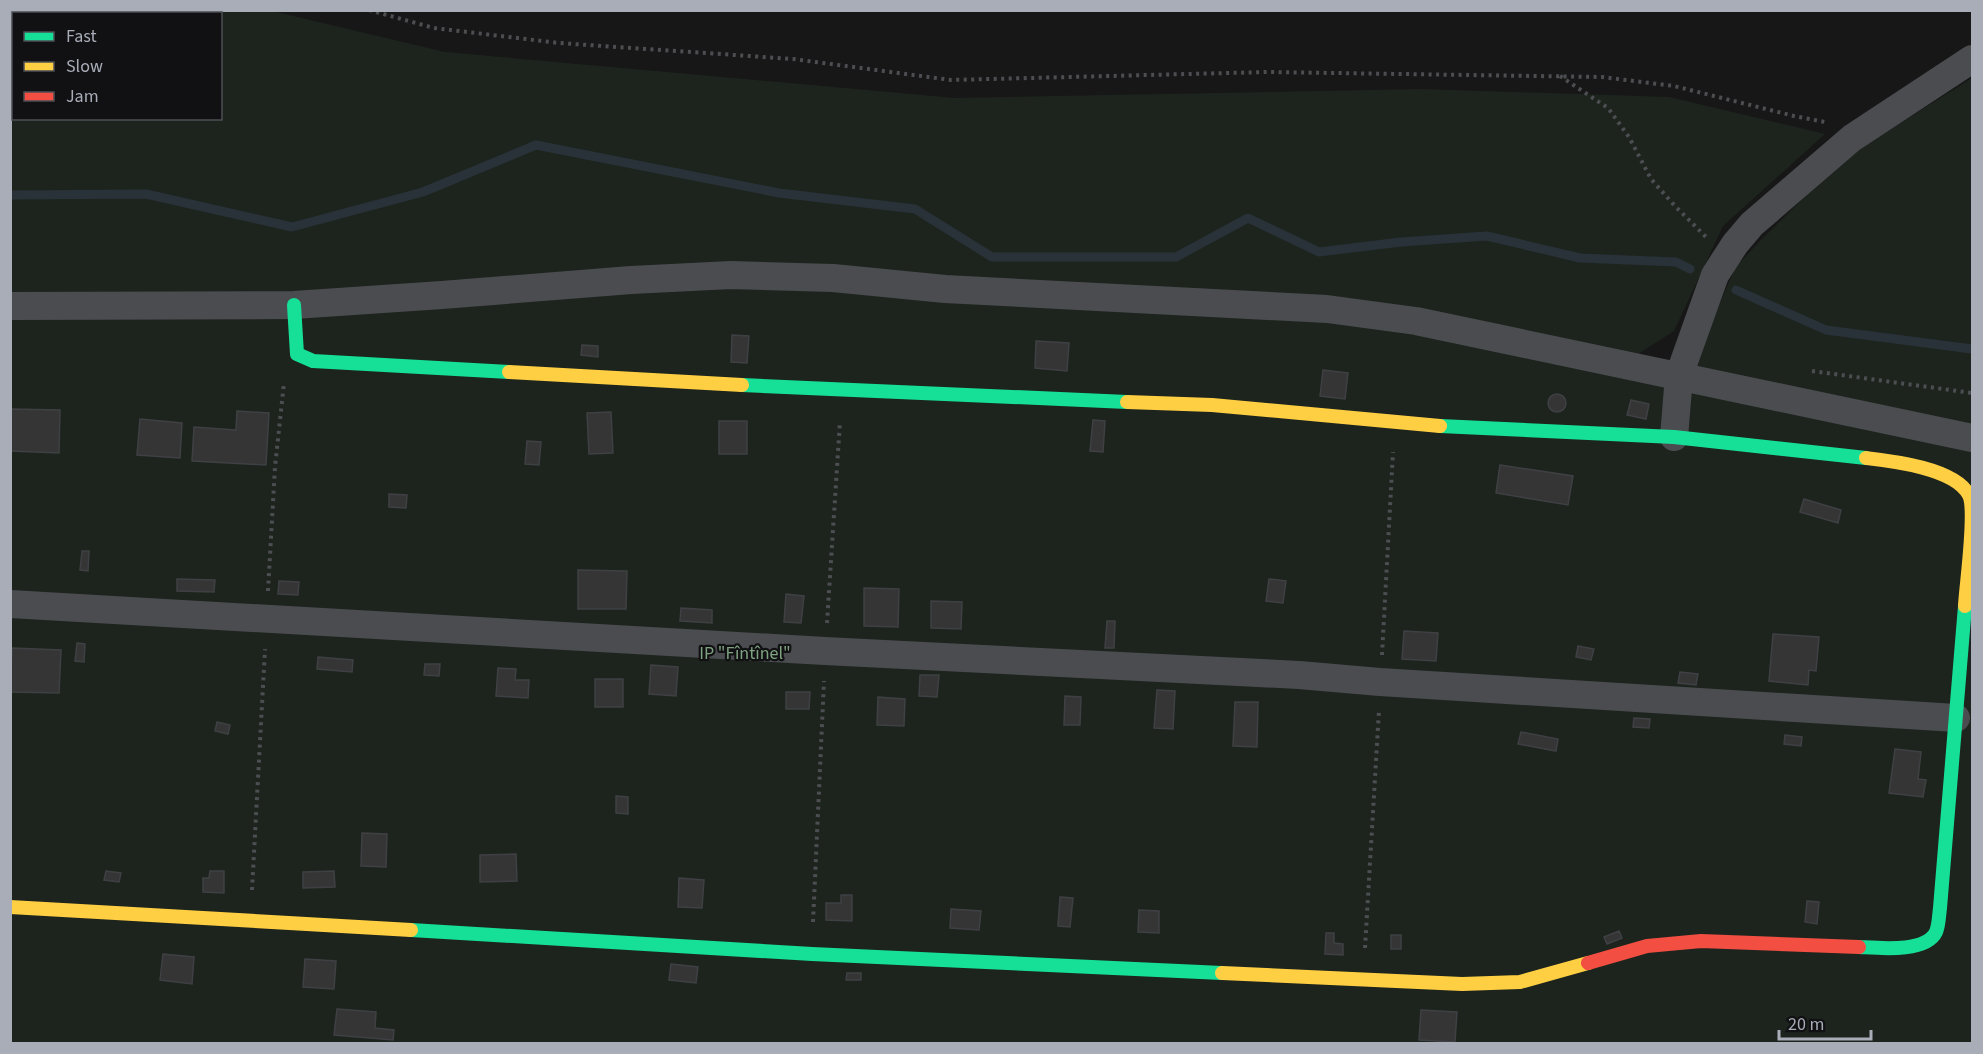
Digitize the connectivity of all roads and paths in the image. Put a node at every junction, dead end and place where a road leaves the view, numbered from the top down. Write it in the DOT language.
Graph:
graph roads {
  1 [pos="369,10"];
  2 [pos="1972,59"];
  3 [pos="1559,76"];
  4 [pos="1829,122"];
  5 [pos="1721,262"];
  6 [pos="294,305"];
  7 [pos="10,306"];
  8 [pos="1812,371"];
  9 [pos="1679,376"];
  10 [pos="1972,393"];
  11 [pos="1674,437"];
  12 [pos="1972,438"];
  13 [pos="10,604"];
  14 [pos="1956,718"];
  15 [pos="10,907"];
  1 -- 3 [label="path"];
  2 -- 5 [label="street"];
  3 -- 4 [label="path"];
  3 -- 5 [label="path"];
  5 -- 9 [label="street"];
  6 -- 7 [label="street"];
  6 -- 9 [label="street"];
  6 -- 11 [label="street"];
  8 -- 10 [label="path"];
  9 -- 11 [label="street"];
  9 -- 12 [label="street"];
  11 -- 14 [label="street"];
  13 -- 14 [label="street"];
  14 -- 15 [label="street"];
}
